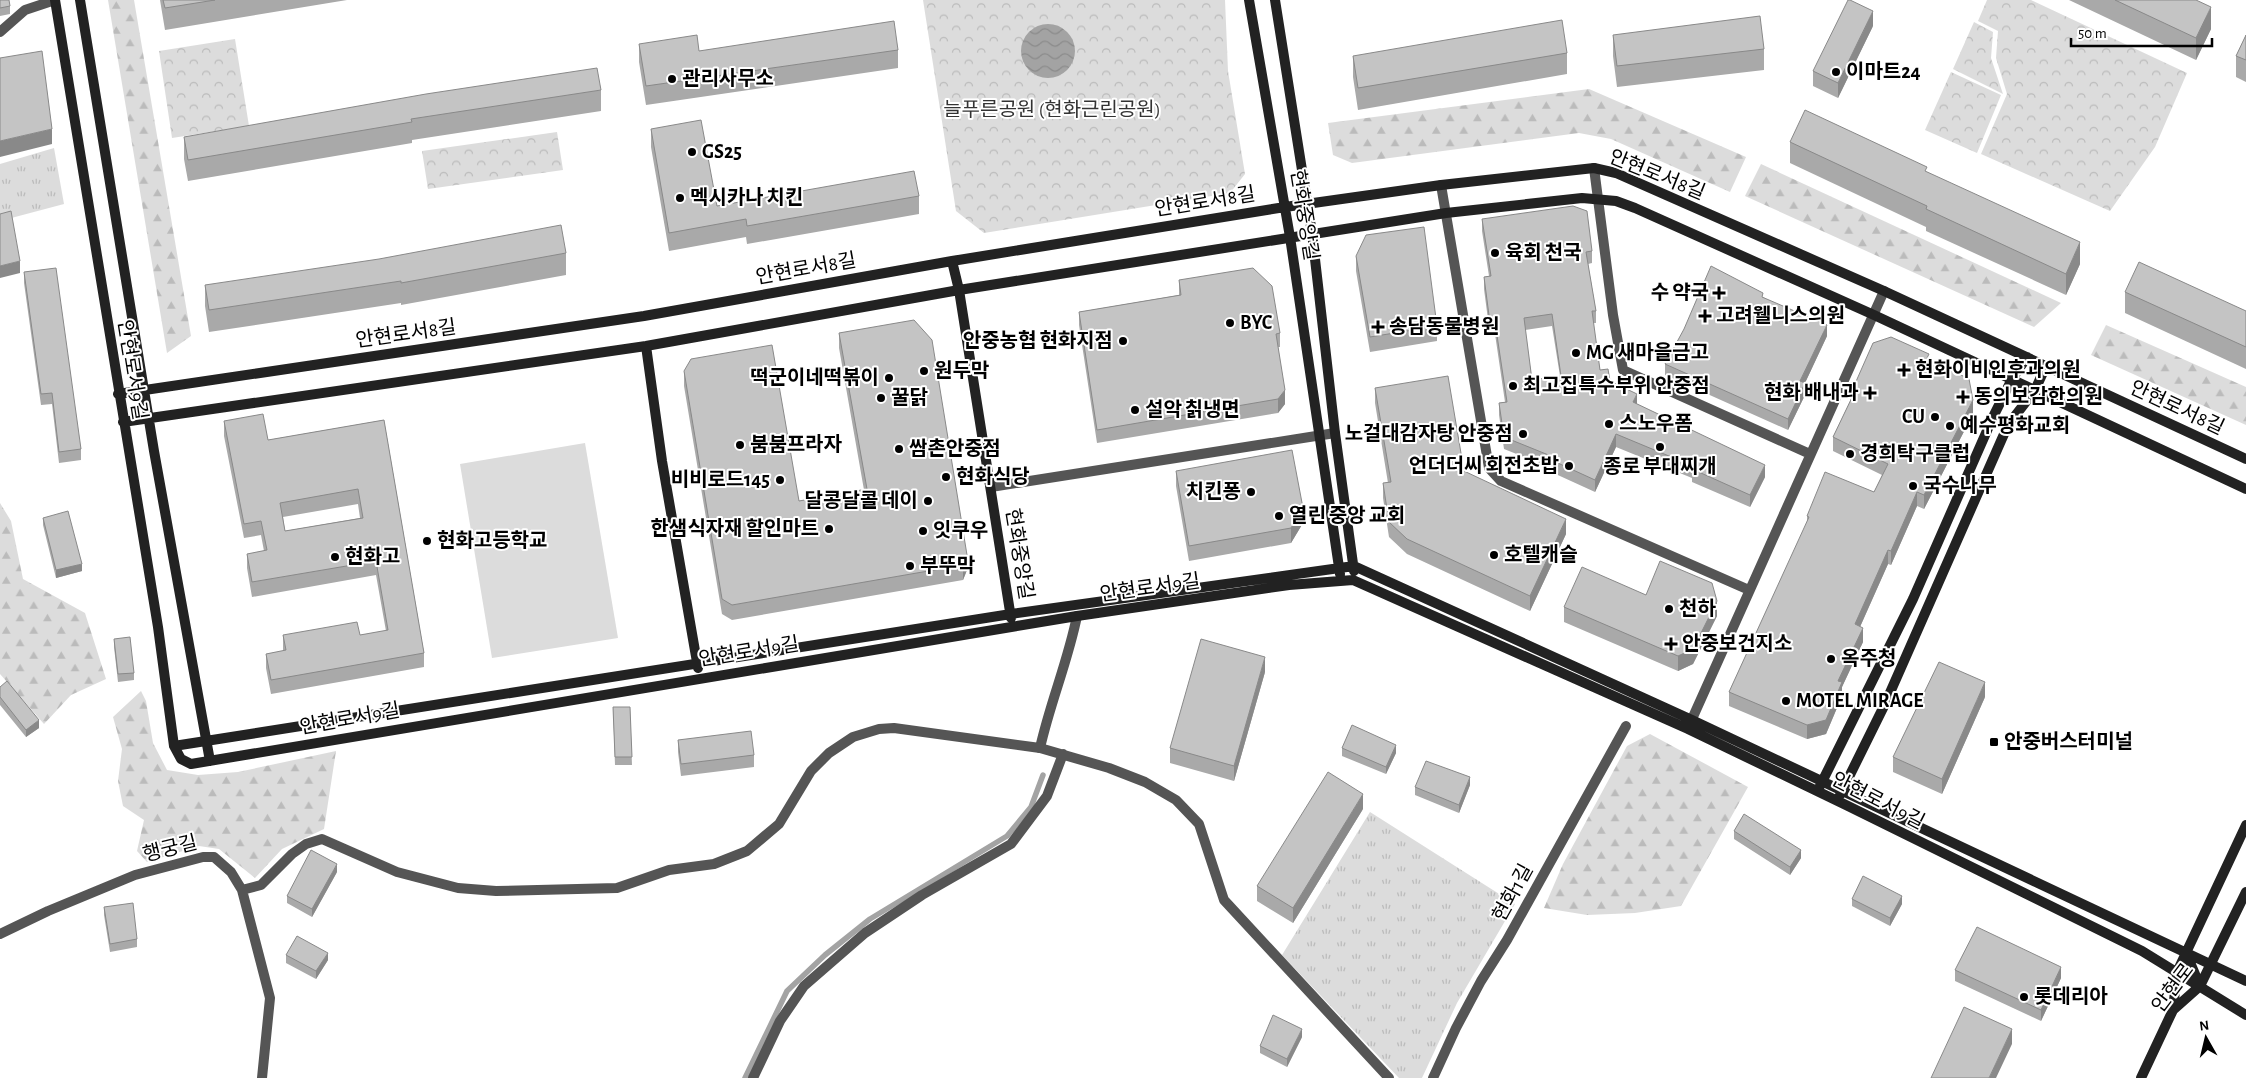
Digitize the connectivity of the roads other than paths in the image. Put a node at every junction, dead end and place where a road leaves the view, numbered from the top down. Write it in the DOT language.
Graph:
graph roads {
  1 [pos="55,0"];
  2 [pos="80,0"];
  3 [pos="1249,0"];
  4 [pos="1275,0"];
  5 [pos="0,32"];
  6 [pos="1594,168"];
  7 [pos="1441,185"];
  8 [pos="1598,199"];
  9 [pos="1308,204"];
  10 [pos="1285,207"];
  11 [pos="1446,213"];
  12 [pos="1312,233"];
  13 [pos="1290,237"];
  14 [pos="952,261"];
  15 [pos="958,290"];
  16 [pos="1884,291"];
  17 [pos="1874,315"];
  18 [pos="646,346"];
  19 [pos="2027,358"];
  20 [pos="2046,366"];
  21 [pos="2012,379"];
  22 [pos="145,389"];
  23 [pos="2035,390"];
  24 [pos="118,394"];
  25 [pos="149,417"];
  26 [pos="123,422"];
  27 [pos="1335,433"];
  28 [pos="1318,436"];
  29 [pos="1810,454"];
  30 [pos="2246,459"];
  31 [pos="991,487"];
  32 [pos="2246,489"];
  33 [pos="1354,566"];
  34 [pos="1340,568"];
  35 [pos="1340,580"];
  36 [pos="1353,580"];
  37 [pos="1750,590"];
  38 [pos="1011,614"];
  39 [pos="1077,616"];
  40 [pos="1012,627"];
  41 [pos="698,664"];
  42 [pos="700,678"];
  43 [pos="1690,724"];
  44 [pos="1626,726"];
  45 [pos="206,741"];
  46 [pos="174,746"];
  47 [pos="1040,748"];
  48 [pos="1064,754"];
  49 [pos="210,761"];
  50 [pos="1822,782"];
  51 [pos="1842,790"];
  52 [pos="1816,792"];
  53 [pos="1837,801"];
  54 [pos="2246,825"];
  55 [pos="242,890"];
  56 [pos="2246,892"];
  57 [pos="0,934"];
  58 [pos="2186,952"];
  59 [pos="2212,965"];
  60 [pos="2177,972"];
  61 [pos="2246,981"];
  62 [pos="2200,986"];
  63 [pos="2173,1010"];
  64 [pos="2246,1014"];
  65 [pos="262,1078"];
  66 [pos="753,1078"];
  67 [pos="1389,1078"];
  68 [pos="1434,1078"];
  69 [pos="2141,1078"];
  1 -- 5 [label="street"];
  1 -- 24 [label="street, 안현로서9길"];
  2 -- 22 [label="street"];
  3 -- 10 [label="street, 현화중앙길"];
  4 -- 9 [label="street"];
  6 -- 7 [label="street, 안현로서8길"];
  6 -- 8 [label="street"];
  6 -- 16 [label="street, 안현로서8길"];
  7 -- 9 [label="street, 안현로서8길"];
  7 -- 11 [label="street"];
  8 -- 11 [label="street, 안현로서8길"];
  8 -- 17 [label="street, 안현로서8길"];
  8 -- 29 [label="street"];
  9 -- 10 [label="street, 안현로서8길"];
  9 -- 12 [label="street"];
  10 -- 13 [label="street, 현화중앙길"];
  10 -- 14 [label="street, 안현로서8길"];
  11 -- 12 [label="street, 안현로서8길"];
  11 -- 37 [label="street"];
  12 -- 13 [label="street, 안현로서8길"];
  12 -- 27 [label="street"];
  13 -- 15 [label="street, 안현로서8길"];
  13 -- 28 [label="street, 현화중앙길"];
  14 -- 15 [label="street, 현화중앙길"];
  14 -- 22 [label="street, 안현로서8길"];
  15 -- 18 [label="street, 안현로서8길"];
  15 -- 31 [label="street, 현화중앙길"];
  16 -- 17 [label="street"];
  16 -- 19 [label="street, 안현로서8길"];
  17 -- 21 [label="street, 안현로서8길"];
  17 -- 29 [label="street"];
  18 -- 25 [label="street, 안현로서8길"];
  18 -- 41 [label="street"];
  19 -- 20 [label="street, 안현로서8길"];
  19 -- 21 [label="street, 안현로서9길"];
  20 -- 23 [label="street"];
  20 -- 30 [label="street, 안현로서8길"];
  21 -- 23 [label="street, 안현로서8길"];
  21 -- 50 [label="street, 안현로서9길"];
  22 -- 24 [label="street, 안현로서8길"];
  22 -- 25 [label="street"];
  23 -- 32 [label="street, 안현로서8길"];
  23 -- 51 [label="street"];
  24 -- 26 [label="street, 안현로서9길"];
  25 -- 26 [label="street, 안현로서8길"];
  25 -- 45 [label="street"];
  26 -- 46 [label="street, 안현로서9길"];
  27 -- 28 [label="street"];
  27 -- 33 [label="street"];
  28 -- 31 [label="street, 현화중앙길"];
  28 -- 34 [label="street, 현화중앙길"];
  29 -- 37 [label="street"];
  31 -- 38 [label="street, 현화중앙길"];
  33 -- 34 [label="street, 안현로서9길"];
  33 -- 36 [label="street"];
  33 -- 43 [label="street"];
  34 -- 35 [label="street, 현화중앙길"];
  34 -- 38 [label="street, 안현로서9길"];
  35 -- 36 [label="street, 안현로서9길"];
  35 -- 39 [label="street, 안현로서9길"];
  36 -- 43 [label="street"];
  37 -- 43 [label="street"];
  38 -- 40 [label="street, 현화중앙길"];
  38 -- 41 [label="street, 안현로서9길"];
  39 -- 40 [label="street, 안현로서9길"];
  39 -- 47 [label="street"];
  40 -- 42 [label="street, 안현로서9길"];
  41 -- 42 [label="street"];
  41 -- 45 [label="street, 안현로서9길"];
  42 -- 49 [label="street, 안현로서9길"];
  43 -- 50 [label="street"];
  43 -- 52 [label="street"];
  44 -- 68 [label="street, 현화1길"];
  45 -- 46 [label="street, 안현로서9길"];
  45 -- 49 [label="street"];
  46 -- 49 [label="street, 안현로서9길"];
  47 -- 48 [label="street"];
  47 -- 55 [label="street"];
  48 -- 66 [label="street"];
  48 -- 67 [label="street"];
  50 -- 51 [label="street"];
  50 -- 52 [label="street, 안현로서9길"];
  51 -- 53 [label="street"];
  51 -- 58 [label="street"];
  52 -- 53 [label="street, 안현로서9길"];
  53 -- 60 [label="street, 안현로서9길"];
  54 -- 58 [label="street, 안현로"];
  55 -- 57 [label="street, 행궁길"];
  55 -- 65 [label="street, 행궁길"];
  56 -- 59 [label="street, 안현로"];
  58 -- 59 [label="street"];
  58 -- 60 [label="street, 안현로"];
  58 -- 62 [label="street"];
  59 -- 61 [label="street"];
  59 -- 62 [label="street, 안현로"];
  60 -- 62 [label="street, 안현로서9길"];
  60 -- 63 [label="street, 안현로"];
  62 -- 63 [label="street, 안현로"];
  62 -- 64 [label="street, 안현로서9길"];
  63 -- 69 [label="street, 안현로"];
}
